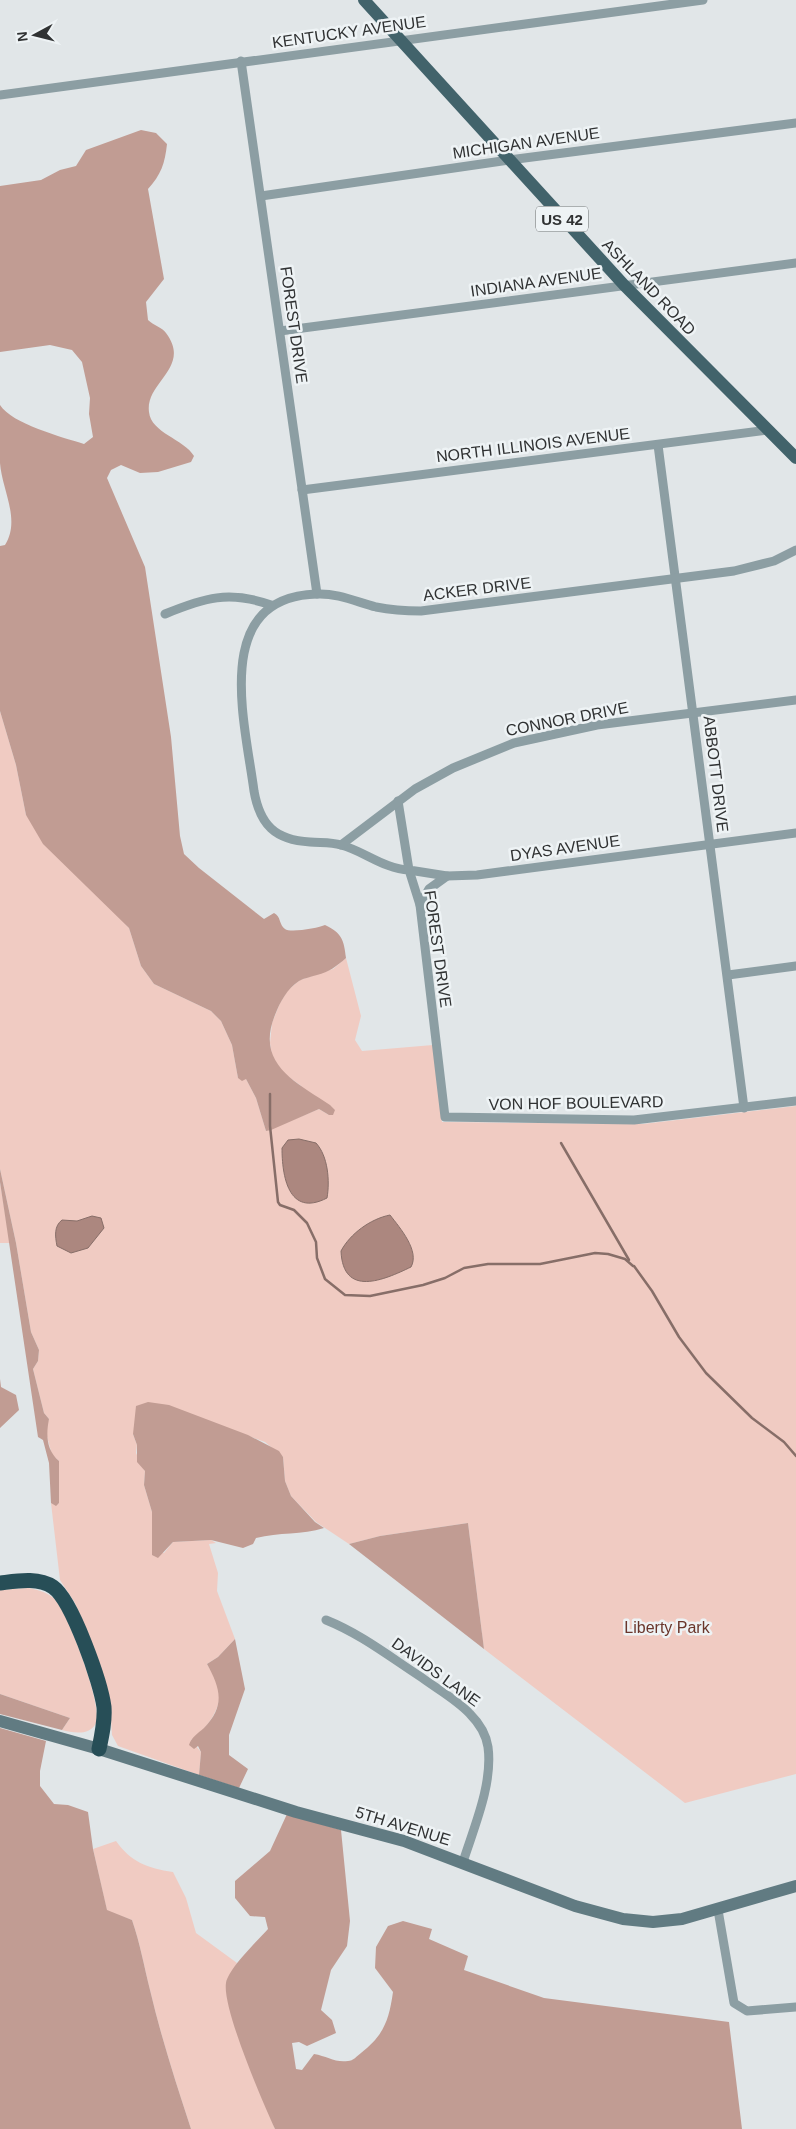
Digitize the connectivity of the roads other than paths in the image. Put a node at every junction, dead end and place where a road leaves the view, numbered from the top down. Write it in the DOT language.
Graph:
graph roads {
  1 [pos="364,0"];
  2 [pos="703,0"];
  3 [pos="400,40"];
  4 [pos="241,62"];
  5 [pos="0,95"];
  6 [pos="796,123"];
  7 [pos="508,160"];
  8 [pos="261,196"];
  9 [pos="796,264"];
  10 [pos="624,285"];
  11 [pos="280,331"];
  12 [pos="768,430"];
  13 [pos="658,445"];
  14 [pos="796,458"];
  15 [pos="302,490"];
  16 [pos="796,550"];
  17 [pos="676,579"];
  18 [pos="316,594"];
  19 [pos="271,605"];
  20 [pos="165,614"];
  21 [pos="796,700"];
  22 [pos="693,713"];
  23 [pos="398,800"];
  24 [pos="796,833"];
  25 [pos="710,844"];
  26 [pos="342,845"];
  27 [pos="409,870"];
  28 [pos="447,876"];
  29 [pos="420,905"];
  30 [pos="796,966"];
  31 [pos="728,976"];
  32 [pos="796,1101"];
  33 [pos="744,1108"];
  34 [pos="445,1117"];
  35 [pos="0,1583"];
  36 [pos="326,1620"];
  37 [pos="0,1721"];
  38 [pos="99,1749"];
  39 [pos="463,1862"];
  40 [pos="796,1886"];
  41 [pos="718,1910"];
  42 [pos="796,2007"];
  1 -- 3 [label="main road, ASHLAND ROAD / US 42"];
  2 -- 3 [label="street, KENTUCKY AVENUE"];
  3 -- 4 [label="street, KENTUCKY AVENUE"];
  3 -- 7 [label="main road, ASHLAND ROAD / US 42"];
  4 -- 5 [label="street, KENTUCKY AVENUE"];
  4 -- 8 [label="street, FOREST DRIVE"];
  6 -- 7 [label="street, MICHIGAN AVENUE"];
  7 -- 8 [label="street, MICHIGAN AVENUE"];
  7 -- 10 [label="main road, ASHLAND ROAD / US 42"];
  8 -- 11 [label="street, FOREST DRIVE"];
  9 -- 10 [label="street, INDIANA AVENUE"];
  10 -- 11 [label="street, INDIANA AVENUE"];
  10 -- 12 [label="main road, ASHLAND ROAD / US 42"];
  11 -- 15 [label="street, FOREST DRIVE"];
  12 -- 13 [label="street, NORTH ILLINOIS AVENUE"];
  12 -- 14 [label="main road, ASHLAND ROAD / US 42"];
  13 -- 15 [label="street, NORTH ILLINOIS AVENUE"];
  13 -- 17 [label="street, ABBOTT DRIVE"];
  15 -- 18 [label="street, FOREST DRIVE"];
  16 -- 17 [label="street, ACKER DRIVE"];
  17 -- 18 [label="street, ACKER DRIVE"];
  17 -- 22 [label="street, ABBOTT DRIVE"];
  18 -- 19 [label="street, ACKER DRIVE"];
  19 -- 20 [label="street"];
  19 -- 26 [label="street, FOREST DRIVE"];
  21 -- 22 [label="street, CONNOR DRIVE"];
  22 -- 23 [label="street, CONNOR DRIVE"];
  22 -- 25 [label="street, ABBOTT DRIVE"];
  23 -- 26 [label="street, CONNOR DRIVE"];
  23 -- 27 [label="street"];
  24 -- 25 [label="street, DYAS AVENUE"];
  25 -- 28 [label="street, DYAS AVENUE"];
  25 -- 31 [label="street, ABBOTT DRIVE"];
  26 -- 27 [label="street, FOREST DRIVE"];
  27 -- 28 [label="street, DYAS AVENUE"];
  27 -- 29 [label="street, FOREST DRIVE"];
  28 -- 29 [label="street"];
  29 -- 34 [label="street, FOREST DRIVE"];
  30 -- 31 [label="street"];
  31 -- 33 [label="street, ABBOTT DRIVE"];
  32 -- 33 [label="street, VON HOF BOULEVARD"];
  33 -- 34 [label="street, VON HOF BOULEVARD"];
  35 -- 38 [label="highway"];
  36 -- 39 [label="street, DAVIDS LANE"];
  37 -- 38 [label="street, 5TH AVENUE"];
  38 -- 39 [label="street, 5TH AVENUE"];
  39 -- 41 [label="street, 5TH AVENUE"];
  40 -- 41 [label="street, 5TH AVENUE"];
  41 -- 42 [label="street"];
}
